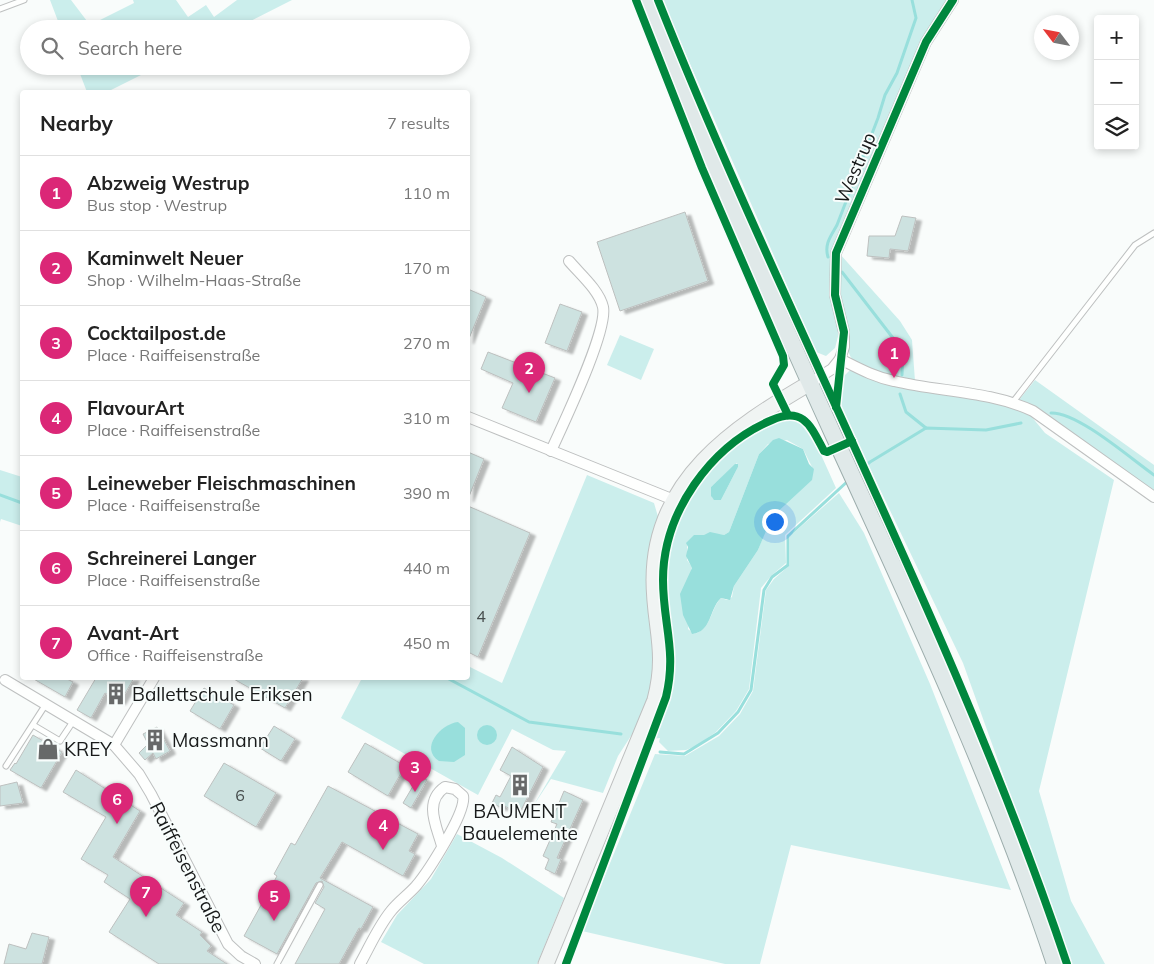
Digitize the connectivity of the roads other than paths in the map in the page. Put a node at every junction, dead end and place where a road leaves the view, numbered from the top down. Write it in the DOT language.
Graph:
graph roads {
  1 [pos="24,0"];
  2 [pos="647,0"];
  3 [pos="953,0"];
  4 [pos="0,9"];
  5 [pos="1154,233"];
  6 [pos="569,261"];
  7 [pos="840,359"];
  8 [pos="810,383"];
  9 [pos="1013,402"];
  10 [pos="470,418"];
  11 [pos="551,452"];
  12 [pos="1154,497"];
  13 [pos="674,500"];
  14 [pos="5,680"];
  15 [pos="153,680"];
  16 [pos="46,704"];
  17 [pos="74,720"];
  18 [pos="33,725"];
  19 [pos="114,745"];
  20 [pos="6,766"];
  21 [pos="442,846"];
  22 [pos="320,885"];
  23 [pos="255,964"];
  24 [pos="277,964"];
  25 [pos="360,964"];
  26 [pos="546,964"];
  27 [pos="1055,964"];
  1 -- 4 [label="lane"];
  2 -- 8 [label="main road"];
  3 -- 7 [label="street, Westrup"];
  5 -- 9 [label="lane"];
  6 -- 11 [label="street"];
  7 -- 8 [label="street"];
  7 -- 9 [label="street"];
  8 -- 13 [label="street"];
  8 -- 27 [label="main road"];
  9 -- 12 [label="street"];
  10 -- 11 [label="street"];
  11 -- 13 [label="street"];
  13 -- 26 [label="street"];
  14 -- 16 [label="street, Raiffeisenstraße"];
  15 -- 19 [label="street"];
  16 -- 17 [label="street, Raiffeisenstraße"];
  16 -- 18 [label="lane"];
  17 -- 18 [label="lane"];
  17 -- 19 [label="street, Raiffeisenstraße"];
  18 -- 20 [label="lane"];
  19 -- 23 [label="street, Raiffeisenstraße"];
  21 -- 21 [label="street"];
  21 -- 25 [label="street"];
  22 -- 24 [label="lane"];
}
